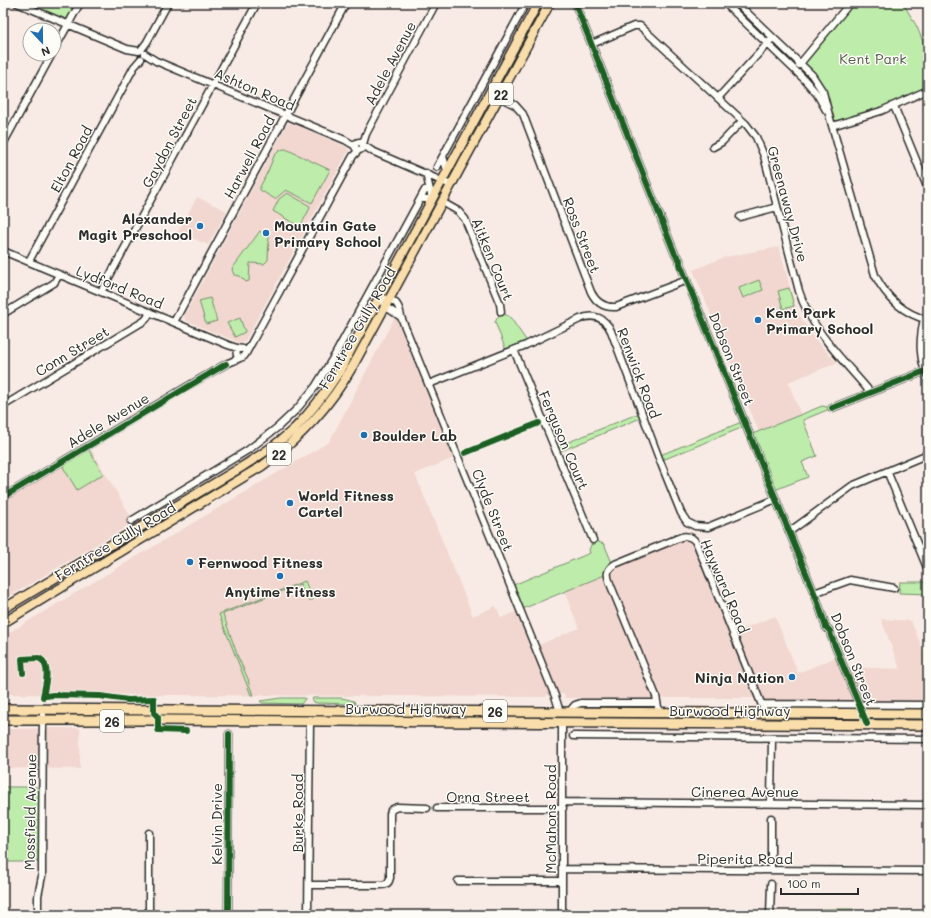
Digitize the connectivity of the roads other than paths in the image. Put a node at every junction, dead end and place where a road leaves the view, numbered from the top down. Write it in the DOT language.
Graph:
graph roads {
  1 [pos="17,3"];
  2 [pos="80,3"];
  3 [pos="168,3"];
  4 [pos="257,3"];
  5 [pos="346,3"];
  6 [pos="436,3"];
  7 [pos="526,3"];
  8 [pos="538,3"];
  9 [pos="550,3"];
  10 [pos="575,3"];
  11 [pos="725,3"];
  12 [pos="737,3"];
  13 [pos="850,3"];
  14 [pos="68,24"];
  15 [pos="62,35"];
  16 [pos="773,38"];
  17 [pos="592,44"];
  18 [pos="767,44"];
  19 [pos="141,55"];
  20 [pos="48,62"];
  21 [pos="801,63"];
  22 [pos="795,70"];
  23 [pos="213,85"];
  24 [pos="928,90"];
  25 [pos="499,97"];
  26 [pos="718,98"];
  27 [pos="894,106"];
  28 [pos="286,115"];
  29 [pos="829,115"];
  30 [pos="742,121"];
  31 [pos="832,126"];
  32 [pos="3,144"];
  33 [pos="359,146"];
  34 [pos="713,147"];
  35 [pos="443,156"];
  36 [pos="437,167"];
  37 [pos="447,171"];
  38 [pos="426,173"];
  39 [pos="925,173"];
  40 [pos="442,181"];
  41 [pos="451,185"];
  42 [pos="425,190"];
  43 [pos="928,190"];
  44 [pos="420,199"];
  45 [pos="432,199"];
  46 [pos="442,202"];
  47 [pos="777,207"];
  48 [pos="740,217"];
  49 [pos="3,251"];
  50 [pos="29,262"];
  51 [pos="59,275"];
  52 [pos="687,280"];
  53 [pos="376,281"];
  54 [pos="101,292"];
  55 [pos="380,295"];
  56 [pos="390,298"];
  57 [pos="386,307"];
  58 [pos="150,312"];
  59 [pos="501,312"];
  60 [pos="3,314"];
  61 [pos="369,317"];
  62 [pos="401,317"];
  63 [pos="926,320"];
  64 [pos="174,322"];
  65 [pos="354,323"];
  66 [pos="514,350"];
  67 [pos="240,353"];
  68 [pos="924,370"];
  69 [pos="928,379"];
  70 [pos="429,384"];
  71 [pos="870,392"];
  72 [pos="3,406"];
  73 [pos="832,408"];
  74 [pos="266,437"];
  75 [pos="265,452"];
  76 [pos="928,454"];
  77 [pos="223,466"];
  78 [pos="240,468"];
  79 [pos="887,470"];
  80 [pos="3,497"];
  81 [pos="776,499"];
  82 [pos="172,509"];
  83 [pos="143,514"];
  84 [pos="177,518"];
  85 [pos="131,521"];
  86 [pos="142,527"];
  87 [pos="789,532"];
  88 [pos="593,540"];
  89 [pos="928,570"];
  90 [pos="894,588"];
  91 [pos="814,593"];
  92 [pos="3,609"];
  93 [pos="3,623"];
  94 [pos="762,704"];
  95 [pos="859,705"];
  96 [pos="928,705"];
  97 [pos="658,708"];
  98 [pos="3,709"];
  99 [pos="43,709"];
  100 [pos="310,710"];
  101 [pos="565,712"];
  102 [pos="765,713"];
  103 [pos="863,714"];
  104 [pos="928,714"];
  105 [pos="3,720"];
  106 [pos="44,720"];
  107 [pos="310,721"];
  108 [pos="562,723"];
  109 [pos="867,724"];
  110 [pos="928,725"];
  111 [pos="229,734"];
  112 [pos="573,736"];
  113 [pos="772,738"];
  114 [pos="928,739"];
  115 [pos="771,803"];
  116 [pos="562,805"];
  117 [pos="928,805"];
  118 [pos="427,808"];
  119 [pos="437,808"];
  120 [pos="771,818"];
  121 [pos="150,833"];
  122 [pos="562,869"];
  123 [pos="771,870"];
  124 [pos="928,871"];
  125 [pos="458,881"];
  126 [pos="562,881"];
  127 [pos="771,884"];
  128 [pos="309,885"];
  129 [pos="38,915"];
  130 [pos="148,915"];
  131 [pos="228,915"];
  132 [pos="308,915"];
  133 [pos="562,915"];
  134 [pos="770,915"];
  1 -- 14 [label="street, Ashton Road"];
  2 -- 14 [label="street"];
  3 -- 19 [label="street"];
  4 -- 23 [label="street, Gaydon Street"];
  5 -- 28 [label="street, Harwell Road"];
  6 -- 33 [label="street, Adele Avenue"];
  7 -- 35 [label="street"];
  8 -- 37 [label="main road, Ferntree Gully Road / 22"];
  9 -- 25 [label="main road, Ferntree Gully Road / 22"];
  10 -- 17 [label="street, Dobson Street"];
  11 -- 18 [label="street"];
  12 -- 16 [label="street"];
  13 -- 21 [label="street"];
  14 -- 15 [label="street"];
  14 -- 19 [label="street, Ashton Road"];
  16 -- 18 [label="street"];
  16 -- 21 [label="street"];
  17 -- 26 [label="street, Greenaway Drive"];
  17 -- 52 [label="street, Dobson Street"];
  18 -- 22 [label="street"];
  18 -- 26 [label="street"];
  19 -- 23 [label="street, Ashton Road"];
  19 -- 50 [label="street, Elton Road"];
  20 -- 32 [label="street"];
  21 -- 22 [label="street"];
  21 -- 29 [label="street"];
  22 -- 29 [label="street"];
  23 -- 28 [label="street, Ashton Road"];
  23 -- 54 [label="street, Gaydon Street"];
  24 -- 27 [label="street"];
  25 -- 41 [label="main road, Ferntree Gully Road / 22"];
  25 -- 52 [label="street, Ross Street"];
  26 -- 30 [label="street, Greenaway Drive"];
  27 -- 31 [label="street"];
  27 -- 39 [label="street"];
  28 -- 33 [label="street, Ashton Road"];
  28 -- 64 [label="street, Harwell Road"];
  29 -- 31 [label="street"];
  30 -- 34 [label="street"];
  30 -- 47 [label="street, Greenaway Drive"];
  31 -- 63 [label="street"];
  33 -- 38 [label="street, Ashton Road"];
  33 -- 67 [label="street, Adele Avenue"];
  35 -- 36 [label="street"];
  35 -- 37 [label="street"];
  37 -- 40 [label="main road, Ferntree Gully Road / 22"];
  38 -- 40 [label="street, Ashton Road"];
  38 -- 45 [label="street"];
  39 -- 43 [label="street"];
  40 -- 41 [label="street, Ashton Road"];
  40 -- 45 [label="main road, Ferntree Gully Road / 22"];
  41 -- 46 [label="main road, Ferntree Gully Road / 22"];
  42 -- 44 [label="street, Ferntree Gully Road"];
  44 -- 45 [label="street"];
  44 -- 53 [label="street, Ferntree Gully Road"];
  45 -- 55 [label="main road, Ferntree Gully Road / 22"];
  46 -- 56 [label="main road, Ferntree Gully Road / 22"];
  46 -- 59 [label="street, Aitken Court"];
  47 -- 48 [label="street"];
  47 -- 71 [label="street, Greenaway Drive"];
  49 -- 50 [label="street, Lydford Road"];
  50 -- 51 [label="street, Lydford Road"];
  51 -- 54 [label="street, Lydford Road"];
  51 -- 60 [label="street"];
  52 -- 81 [label="street, Dobson Street"];
  53 -- 55 [label="street"];
  53 -- 65 [label="street, Ferntree Gully Road"];
  54 -- 58 [label="street, Lydford Road"];
  55 -- 56 [label="street"];
  55 -- 57 [label="street"];
  55 -- 61 [label="main road, Ferntree Gully Road / 22"];
  56 -- 57 [label="main road, Ferntree Gully Road / 22"];
  56 -- 62 [label="street, Clyde Street"];
  57 -- 62 [label="street"];
  57 -- 84 [label="main road, Ferntree Gully Road / 22"];
  58 -- 64 [label="street, Lydford Road"];
  58 -- 72 [label="street, Conn Street"];
  61 -- 65 [label="street"];
  61 -- 75 [label="main road, Ferntree Gully Road / 22"];
  62 -- 70 [label="street, Clyde Street"];
  63 -- 68 [label="street"];
  64 -- 67 [label="street, Lydford Road"];
  65 -- 74 [label="street, Ferntree Gully Road"];
  66 -- 70 [label="street, Renwick Road"];
  66 -- 81 [label="street, Renwick Road"];
  66 -- 88 [label="street, Ferguson Court"];
  67 -- 80 [label="street, Adele Avenue"];
  68 -- 69 [label="street"];
  68 -- 71 [label="street"];
  70 -- 101 [label="street, Clyde Street"];
  71 -- 73 [label="street"];
  74 -- 75 [label="street"];
  74 -- 77 [label="street, Ferntree Gully Road"];
  75 -- 78 [label="main road, Ferntree Gully Road / 22"];
  76 -- 79 [label="street"];
  77 -- 78 [label="street"];
  77 -- 83 [label="street, Ferntree Gully Road"];
  78 -- 82 [label="main road, Ferntree Gully Road / 22"];
  79 -- 87 [label="street"];
  79 -- 89 [label="street"];
  81 -- 87 [label="street, Dobson Street"];
  82 -- 84 [label="main road"];
  82 -- 86 [label="main road, Ferntree Gully Road / 22"];
  83 -- 85 [label="street, Ferntree Gully Road"];
  83 -- 86 [label="street, Ferntree Gully Road"];
  84 -- 93 [label="main road, Ferntree Gully Road / 22"];
  86 -- 92 [label="main road, Ferntree Gully Road / 22"];
  87 -- 91 [label="street, Dobson Street"];
  90 -- 91 [label="street"];
  91 -- 95 [label="street, Dobson Street"];
  94 -- 95 [label="street, Burwood Highway"];
  94 -- 97 [label="street, Hayward Road"];
  94 -- 102 [label="street, Hayward Road"];
  95 -- 96 [label="street, Burwood Highway"];
  95 -- 103 [label="street, Dobson Street"];
  97 -- 101 [label="highway, Burwood Highway / 26"];
  97 -- 102 [label="highway, Burwood Highway / 26"];
  98 -- 99 [label="highway, Burwood Highway / 26"];
  99 -- 100 [label="highway, Burwood Highway / 26"];
  99 -- 106 [label="street, Mossfield Avenue"];
  100 -- 101 [label="highway, Burwood Highway / 26"];
  100 -- 107 [label="street, Burke Road"];
  101 -- 108 [label="highway"];
  102 -- 103 [label="highway, Burwood Highway / 26"];
  103 -- 104 [label="highway, Burwood Highway / 26"];
  103 -- 109 [label="street, Dobson Street"];
  105 -- 106 [label="highway, Burwood Highway / 26"];
  106 -- 107 [label="highway, Burwood Highway / 26"];
  106 -- 129 [label="street, Mossfield Avenue"];
  107 -- 108 [label="highway, Burwood Highway / 26"];
  107 -- 128 [label="street, Burke Road"];
  108 -- 109 [label="highway, Burwood Highway / 26"];
  108 -- 116 [label="street, McMahons Road"];
  109 -- 110 [label="highway, Burwood Highway / 26"];
  111 -- 131 [label="street, Kelvin Drive"];
  112 -- 113 [label="street, Burwood Highway"];
  113 -- 114 [label="street, Burwood Highway"];
  113 -- 115 [label="street"];
  115 -- 116 [label="street, Cinerea Avenue"];
  115 -- 117 [label="street, Cinerea Avenue"];
  116 -- 119 [label="street, Orna Street"];
  116 -- 122 [label="street, McMahons Road"];
  118 -- 128 [label="street, Orna Street"];
  120 -- 123 [label="street"];
  121 -- 130 [label="street"];
  122 -- 123 [label="street, Piperita Road"];
  122 -- 126 [label="street, McMahons Road"];
  123 -- 124 [label="street, Piperita Road"];
  125 -- 126 [label="street"];
  126 -- 133 [label="street, McMahons Road"];
  127 -- 134 [label="street"];
  128 -- 132 [label="street, Burke Road"];
}
